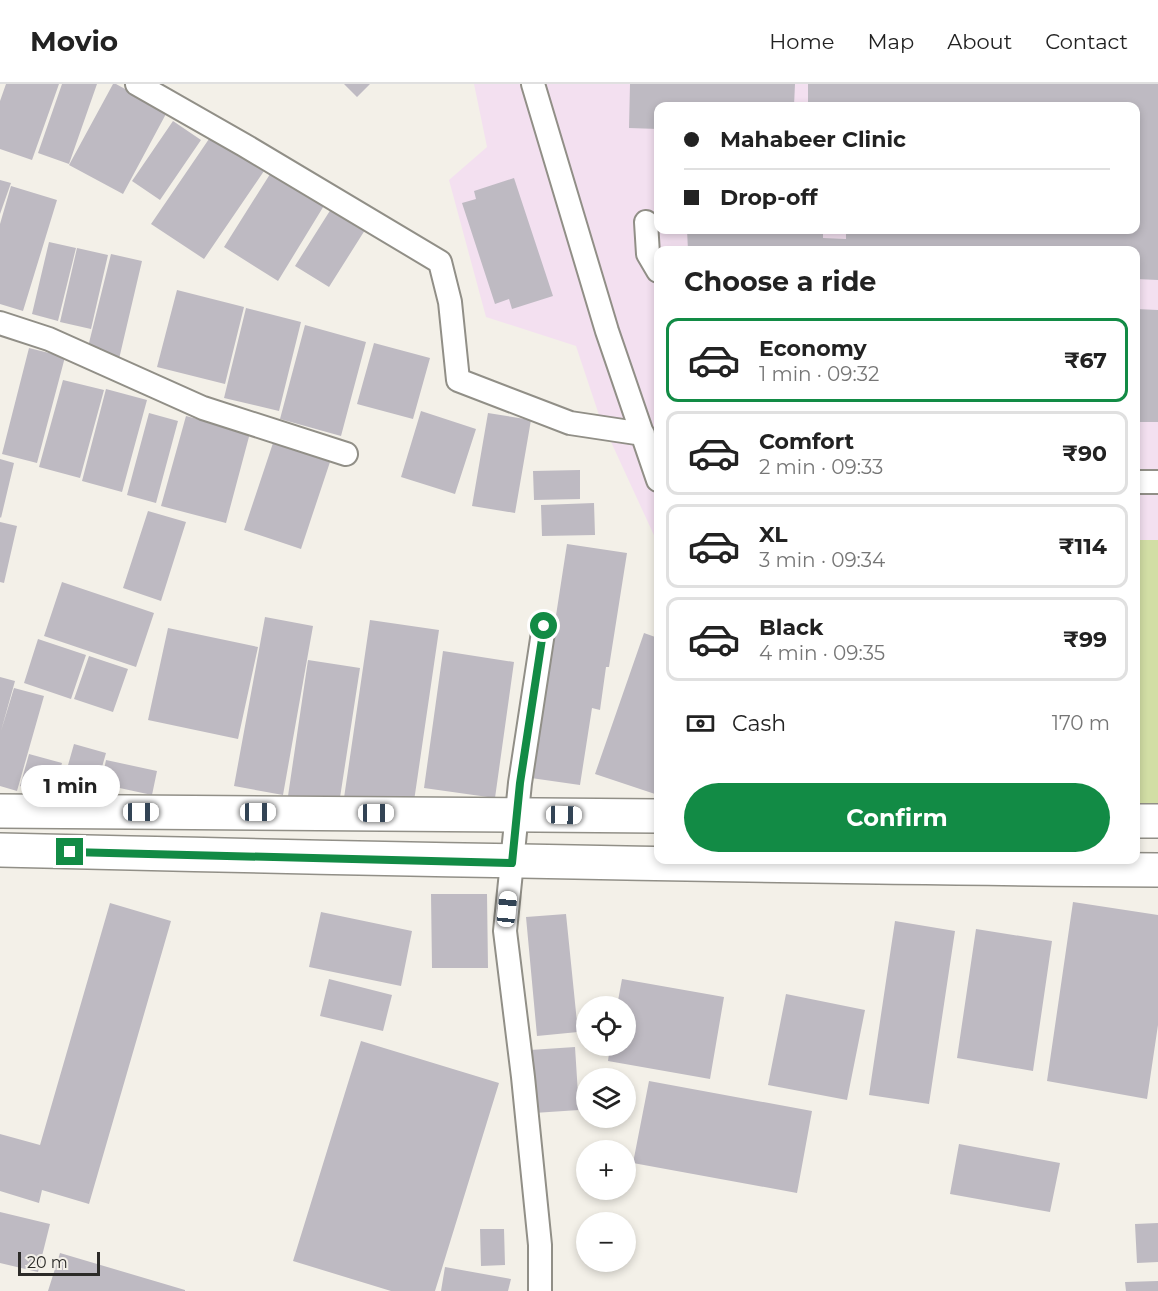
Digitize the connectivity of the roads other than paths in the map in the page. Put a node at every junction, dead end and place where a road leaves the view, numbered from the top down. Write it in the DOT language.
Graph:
graph roads {
  1 [pos="137,84"];
  2 [pos="532,84"];
  3 [pos="646,222"];
  4 [pos="654,264"];
  5 [pos="0,323"];
  6 [pos="643,434"];
  7 [pos="346,454"];
  8 [pos="654,468"];
  9 [pos="1140,482"];
  10 [pos="1158,482"];
  11 [pos="544,626"];
  12 [pos="0,811"];
  13 [pos="516,814"];
  14 [pos="654,816"];
  15 [pos="1140,821"];
  16 [pos="1158,821"];
  17 [pos="0,850"];
  18 [pos="512,863"];
  19 [pos="654,863"];
  20 [pos="845,864"];
  21 [pos="1158,870"];
  22 [pos="540,1291"];
  1 -- 6 [label="street"];
  2 -- 6 [label="street"];
  3 -- 4 [label="street"];
  5 -- 7 [label="street"];
  6 -- 8 [label="street"];
  9 -- 10 [label="street"];
  11 -- 13 [label="street"];
  12 -- 13 [label="highway"];
  13 -- 14 [label="highway"];
  13 -- 18 [label="street"];
  15 -- 16 [label="highway"];
  17 -- 18 [label="highway"];
  18 -- 19 [label="highway"];
  18 -- 22 [label="street"];
  20 -- 21 [label="highway"];
}
